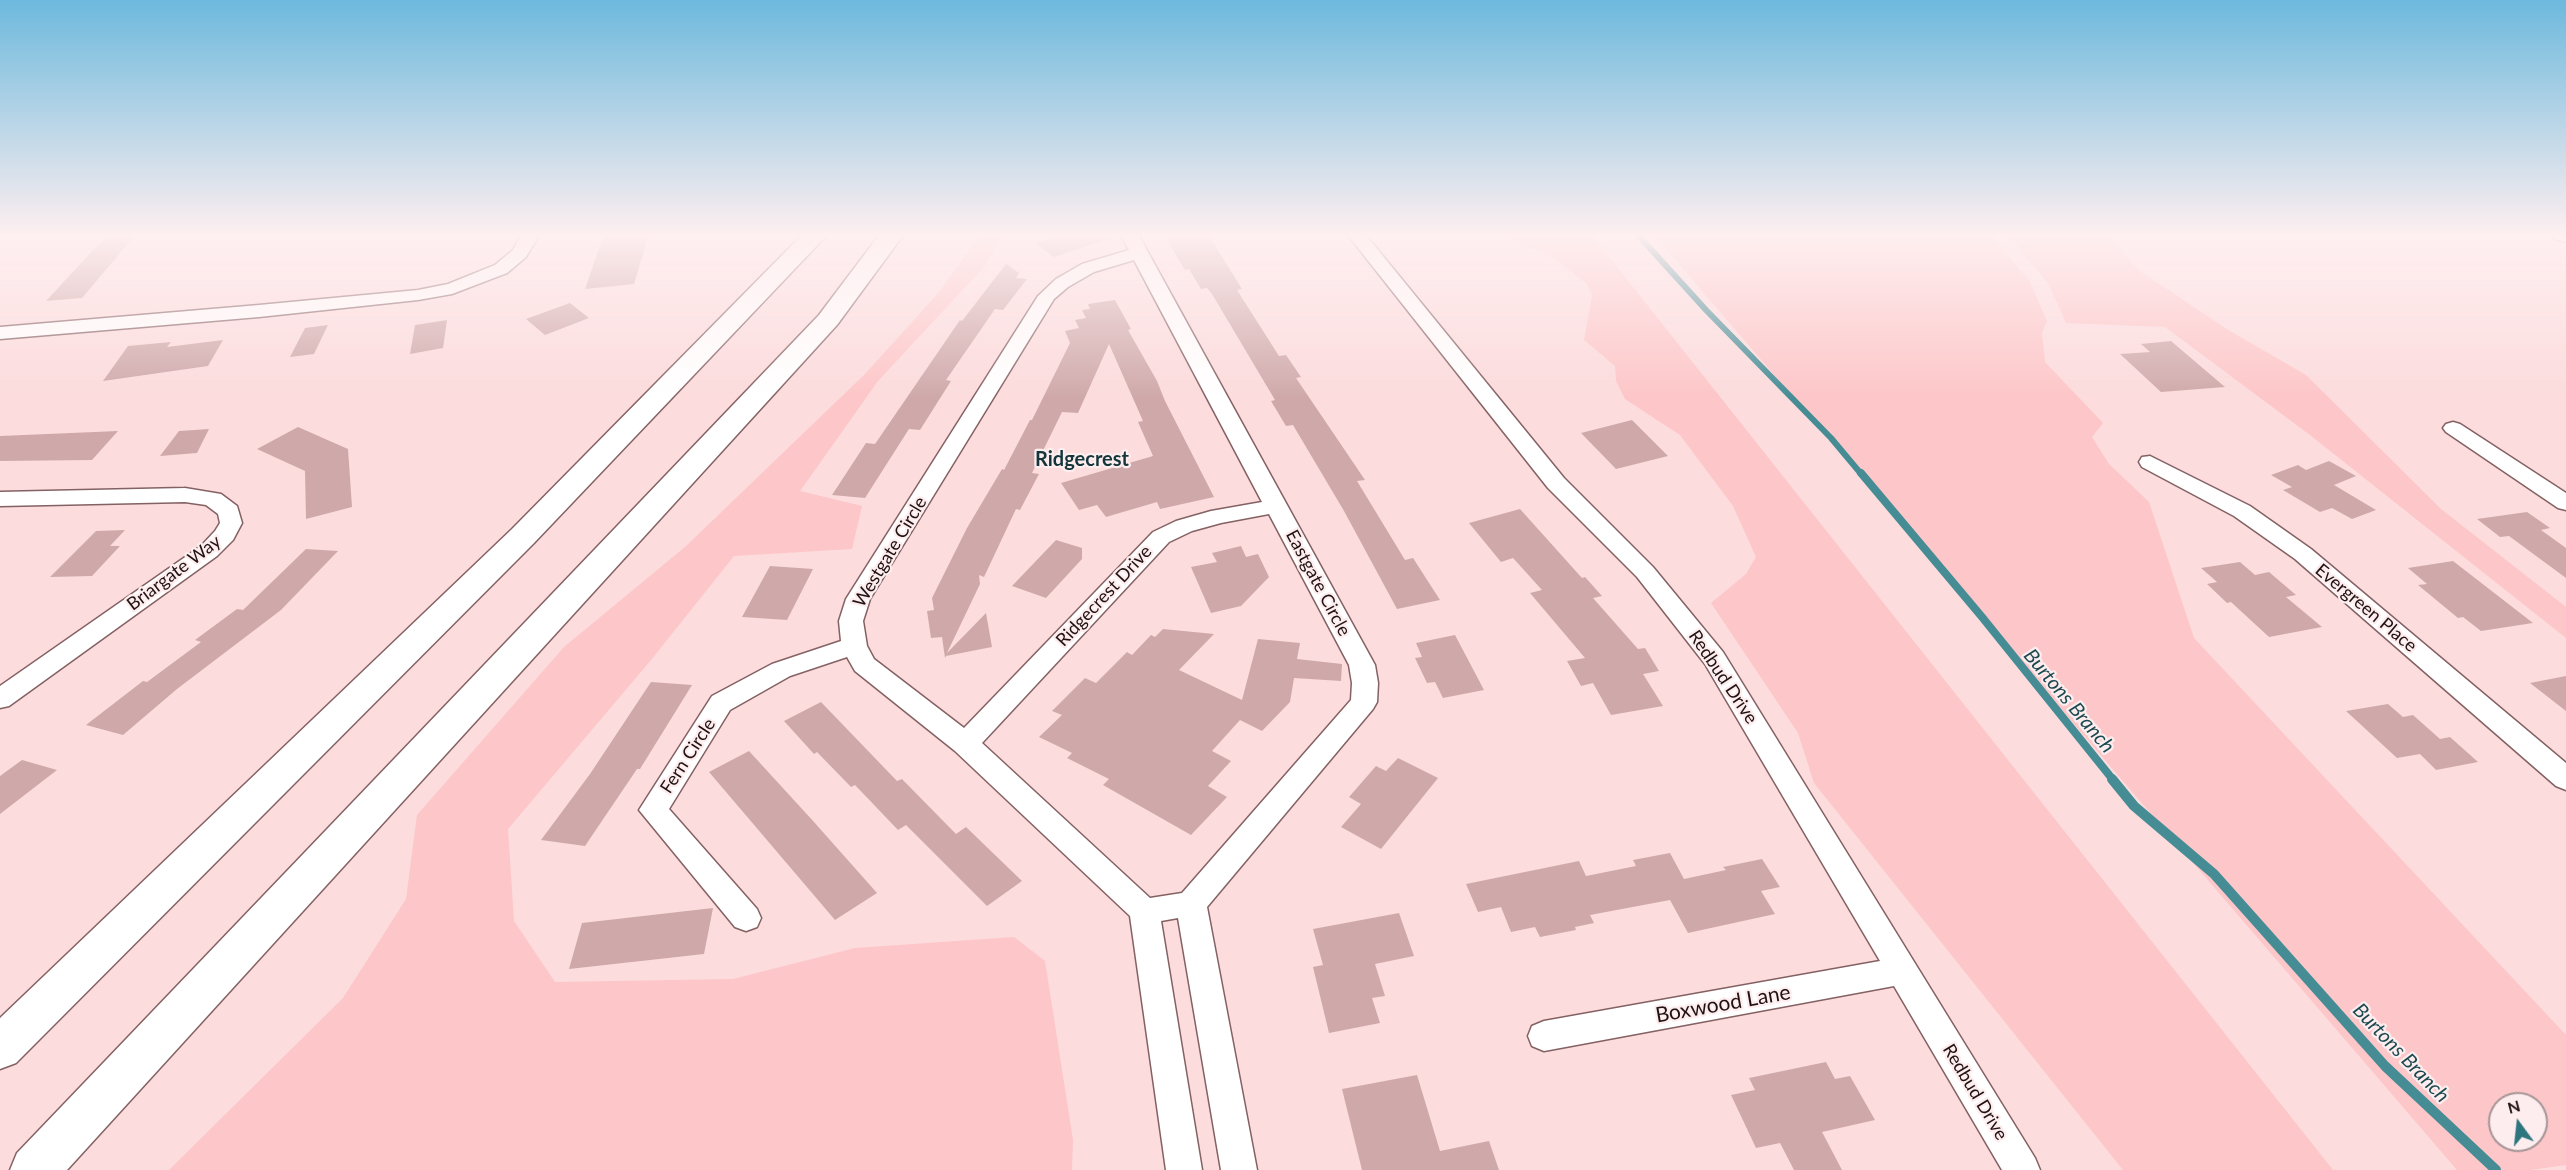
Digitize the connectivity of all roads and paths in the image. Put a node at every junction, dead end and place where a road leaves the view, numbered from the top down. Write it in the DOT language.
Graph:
graph roads {
  1 [pos="453,289"];
  2 [pos="763,289"];
  3 [pos="851,289"];
  4 [pos="1056,289"];
  5 [pos="1158,289"];
  6 [pos="1400,289"];
  7 [pos="0,333"];
  8 [pos="2453,428"];
  9 [pos="2150,462"];
  10 [pos="0,499"];
  11 [pos="2566,503"];
  12 [pos="1277,506"];
  13 [pos="854,646"];
  14 [pos="0,699"];
  15 [pos="965,744"];
  16 [pos="2566,779"];
  17 [pos="1191,904"];
  18 [pos="1144,911"];
  19 [pos="746,918"];
  20 [pos="1902,971"];
  21 [pos="1544,1036"];
  22 [pos="0,1048"];
  23 [pos="34,1170"];
  24 [pos="1184,1170"];
  25 [pos="1239,1170"];
  26 [pos="2022,1170"];
  1 -- 7 [label="street"];
  2 -- 22 [label="highway"];
  3 -- 23 [label="highway"];
  4 -- 13 [label="street, Westgate Circle"];
  5 -- 12 [label="street, Eastgate Circle"];
  6 -- 20 [label="street, Redbud Drive"];
  8 -- 11 [label="street"];
  9 -- 16 [label="street, Evergreen Place"];
  10 -- 14 [label="street, Briargate Way"];
  12 -- 15 [label="street, Ridgecrest Drive"];
  12 -- 17 [label="street, Eastgate Circle"];
  13 -- 15 [label="street"];
  13 -- 19 [label="street, Fern Circle"];
  15 -- 18 [label="street"];
  17 -- 18 [label="street"];
  17 -- 25 [label="street"];
  18 -- 24 [label="street"];
  20 -- 21 [label="street, Boxwood Lane"];
  20 -- 26 [label="street, Redbud Drive"];
}
